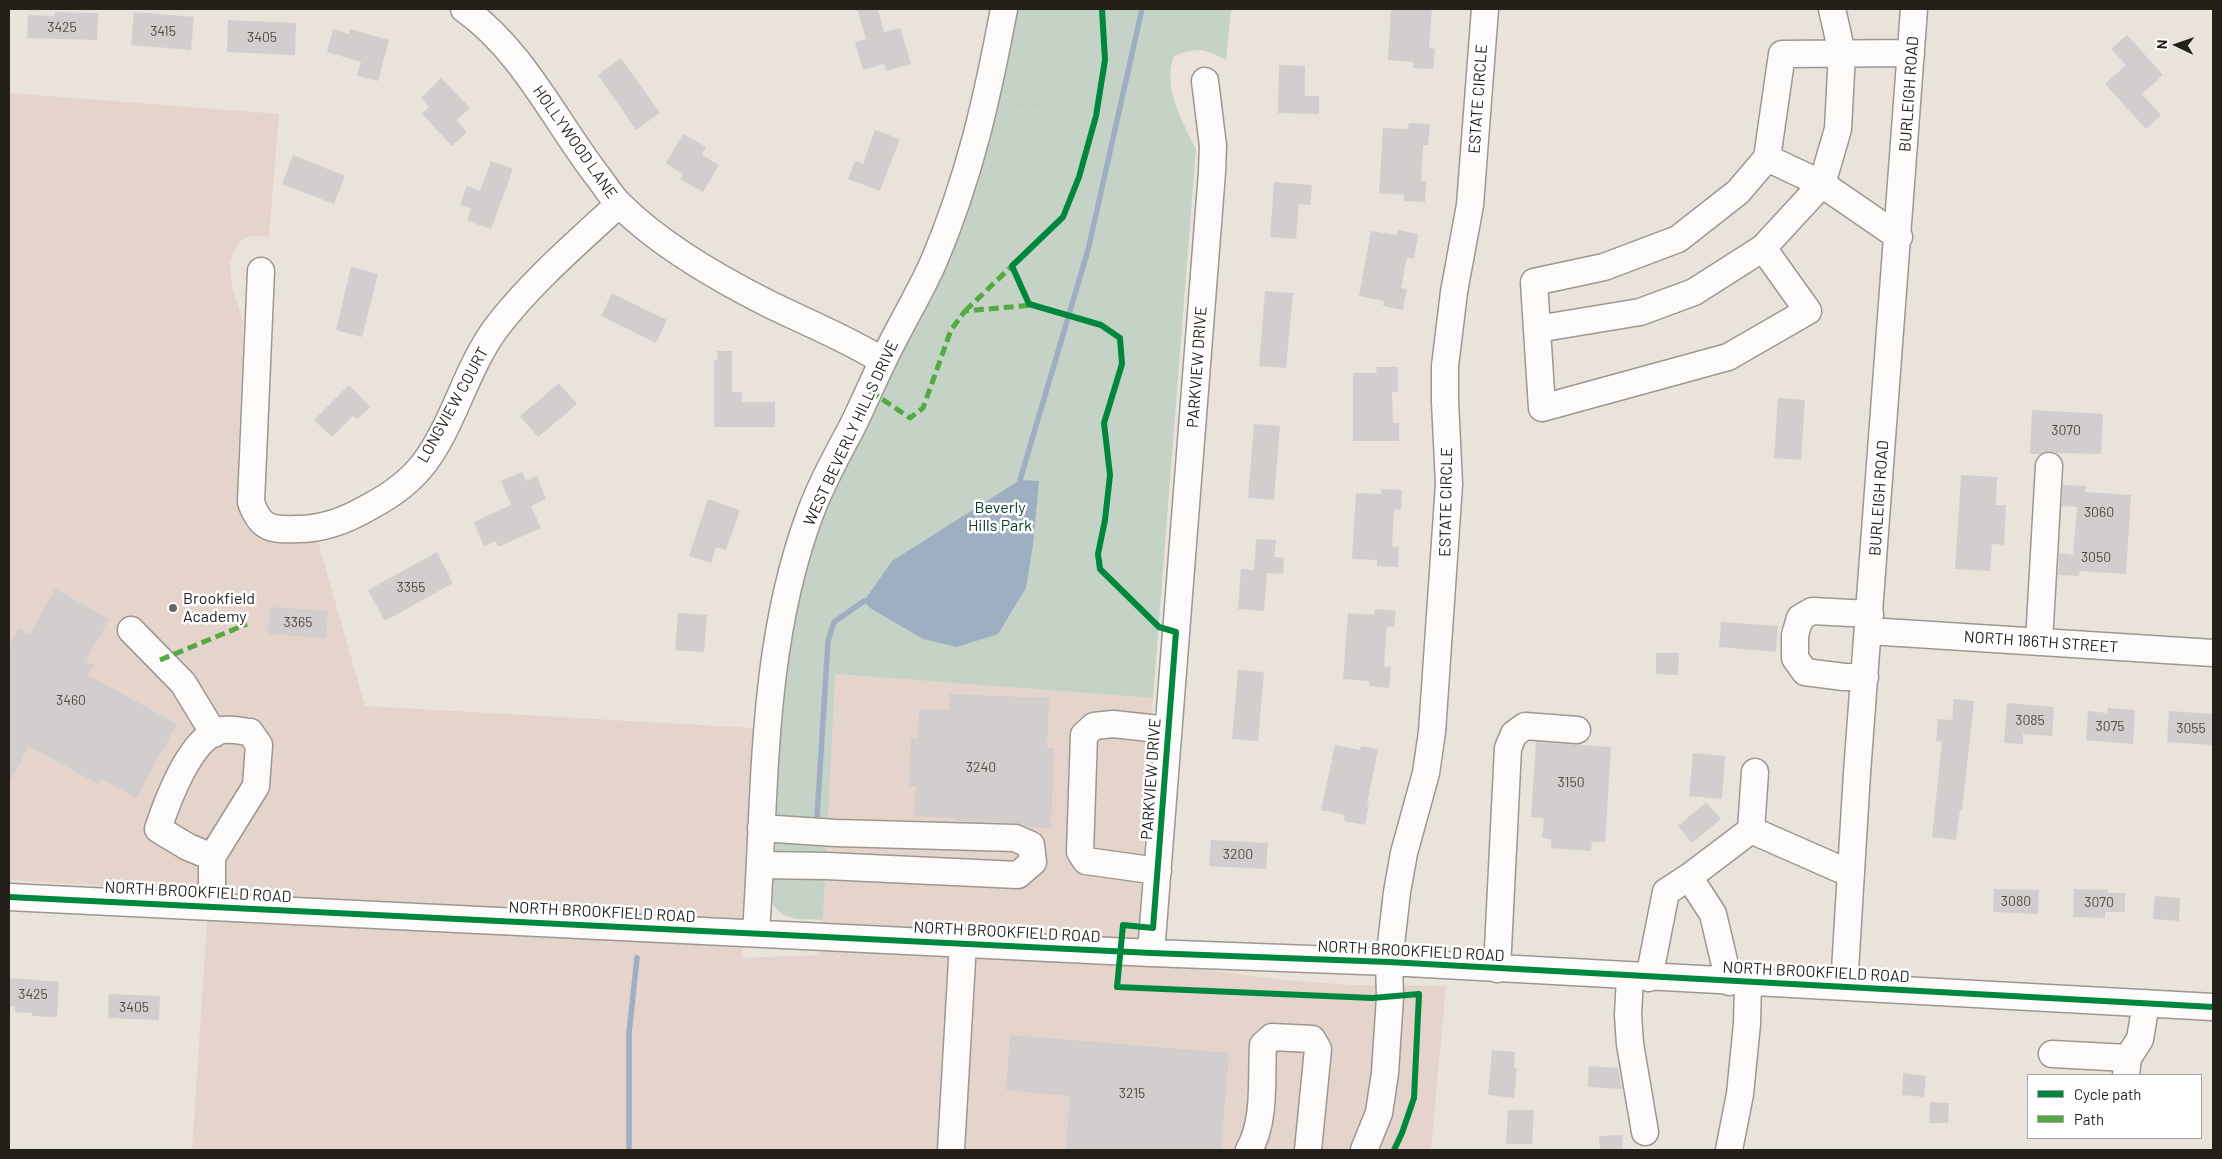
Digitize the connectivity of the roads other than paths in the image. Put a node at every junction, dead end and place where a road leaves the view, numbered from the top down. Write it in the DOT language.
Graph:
graph roads {
  1 [pos="464,9"];
  2 [pos="1004,9"];
  3 [pos="1485,9"];
  4 [pos="1832,9"];
  5 [pos="1914,9"];
  6 [pos="1911,53"];
  7 [pos="1842,54"];
  8 [pos="1205,81"];
  9 [pos="1767,158"];
  10 [pos="1822,184"];
  11 [pos="619,204"];
  12 [pos="1899,237"];
  13 [pos="1762,248"];
  14 [pos="261,271"];
  15 [pos="1537,330"];
  16 [pos="883,361"];
  17 [pos="2049,466"];
  18 [pos="1869,623"];
  19 [pos="131,630"];
  20 [pos="2039,642"];
  21 [pos="2213,653"];
  22 [pos="1865,677"];
  23 [pos="1168,730"];
  24 [pos="1577,730"];
  25 [pos="214,734"];
  26 [pos="1755,772"];
  27 [pos="761,828"];
  28 [pos="1751,830"];
  29 [pos="212,857"];
  30 [pos="760,865"];
  31 [pos="1158,871"];
  32 [pos="1851,874"];
  33 [pos="1689,877"];
  34 [pos="9,896"];
  35 [pos="212,906"];
  36 [pos="756,932"];
  37 [pos="963,944"];
  38 [pos="1151,953"];
  39 [pos="1389,962"];
  40 [pos="1497,970"];
  41 [pos="1640,977"];
  42 [pos="1739,982"];
  43 [pos="1844,987"];
  44 [pos="2146,1003"];
  45 [pos="2213,1007"];
  46 [pos="2052,1054"];
  47 [pos="2127,1067"];
  48 [pos="1645,1132"];
  49 [pos="951,1150"];
  50 [pos="1249,1150"];
  51 [pos="1308,1150"];
  52 [pos="1364,1150"];
  53 [pos="1729,1150"];
  1 -- 11 [label="street, HOLLYWOOD LANE"];
  2 -- 16 [label="street, WEST BEVERLY HILLS DRIVE"];
  3 -- 39 [label="street, ESTATE CIRCLE"];
  4 -- 7 [label="street"];
  5 -- 6 [label="street, BURLEIGH ROAD"];
  6 -- 7 [label="street"];
  6 -- 12 [label="street, BURLEIGH ROAD"];
  7 -- 9 [label="street"];
  7 -- 10 [label="street"];
  8 -- 23 [label="street, PARKVIEW DRIVE"];
  9 -- 10 [label="street"];
  9 -- 15 [label="street"];
  10 -- 12 [label="street"];
  10 -- 13 [label="street"];
  11 -- 14 [label="street, LONGVIEW COURT"];
  11 -- 16 [label="street, HOLLYWOOD LANE"];
  12 -- 18 [label="street, BURLEIGH ROAD"];
  13 -- 15 [label="street"];
  13 -- 15 [label="street"];
  16 -- 27 [label="street, WEST BEVERLY HILLS DRIVE"];
  17 -- 20 [label="street"];
  18 -- 20 [label="street, NORTH 186TH STREET"];
  18 -- 22 [label="street, BURLEIGH ROAD"];
  18 -- 22 [label="street, NORTH 186TH STREET"];
  19 -- 25 [label="street"];
  20 -- 21 [label="street, NORTH 186TH STREET"];
  22 -- 32 [label="street, BURLEIGH ROAD"];
  23 -- 31 [label="street, PARKVIEW DRIVE"];
  23 -- 31 [label="street"];
  24 -- 40 [label="street"];
  25 -- 29 [label="street"];
  25 -- 29 [label="street"];
  26 -- 28 [label="street"];
  27 -- 30 [label="street, WEST BEVERLY HILLS DRIVE"];
  27 -- 30 [label="street"];
  28 -- 32 [label="street"];
  28 -- 33 [label="street"];
  29 -- 35 [label="street"];
  30 -- 36 [label="street, WEST BEVERLY HILLS DRIVE"];
  31 -- 38 [label="street, PARKVIEW DRIVE"];
  32 -- 43 [label="street, BURLEIGH ROAD"];
  33 -- 41 [label="street"];
  33 -- 42 [label="street"];
  34 -- 35 [label="street, NORTH BROOKFIELD ROAD"];
  35 -- 36 [label="street, NORTH BROOKFIELD ROAD"];
  36 -- 37 [label="street, NORTH BROOKFIELD ROAD"];
  37 -- 38 [label="street, NORTH BROOKFIELD ROAD"];
  37 -- 49 [label="street"];
  38 -- 39 [label="street, NORTH BROOKFIELD ROAD"];
  39 -- 40 [label="street, NORTH BROOKFIELD ROAD"];
  39 -- 52 [label="street, ESTATE CIRCLE"];
  40 -- 41 [label="street, NORTH BROOKFIELD ROAD"];
  41 -- 42 [label="street, NORTH BROOKFIELD ROAD"];
  41 -- 48 [label="street"];
  42 -- 43 [label="street, NORTH BROOKFIELD ROAD"];
  42 -- 53 [label="street"];
  43 -- 44 [label="street, NORTH BROOKFIELD ROAD"];
  44 -- 45 [label="street, NORTH BROOKFIELD ROAD"];
  44 -- 47 [label="street"];
  46 -- 47 [label="street"];
  50 -- 51 [label="street"];
}
